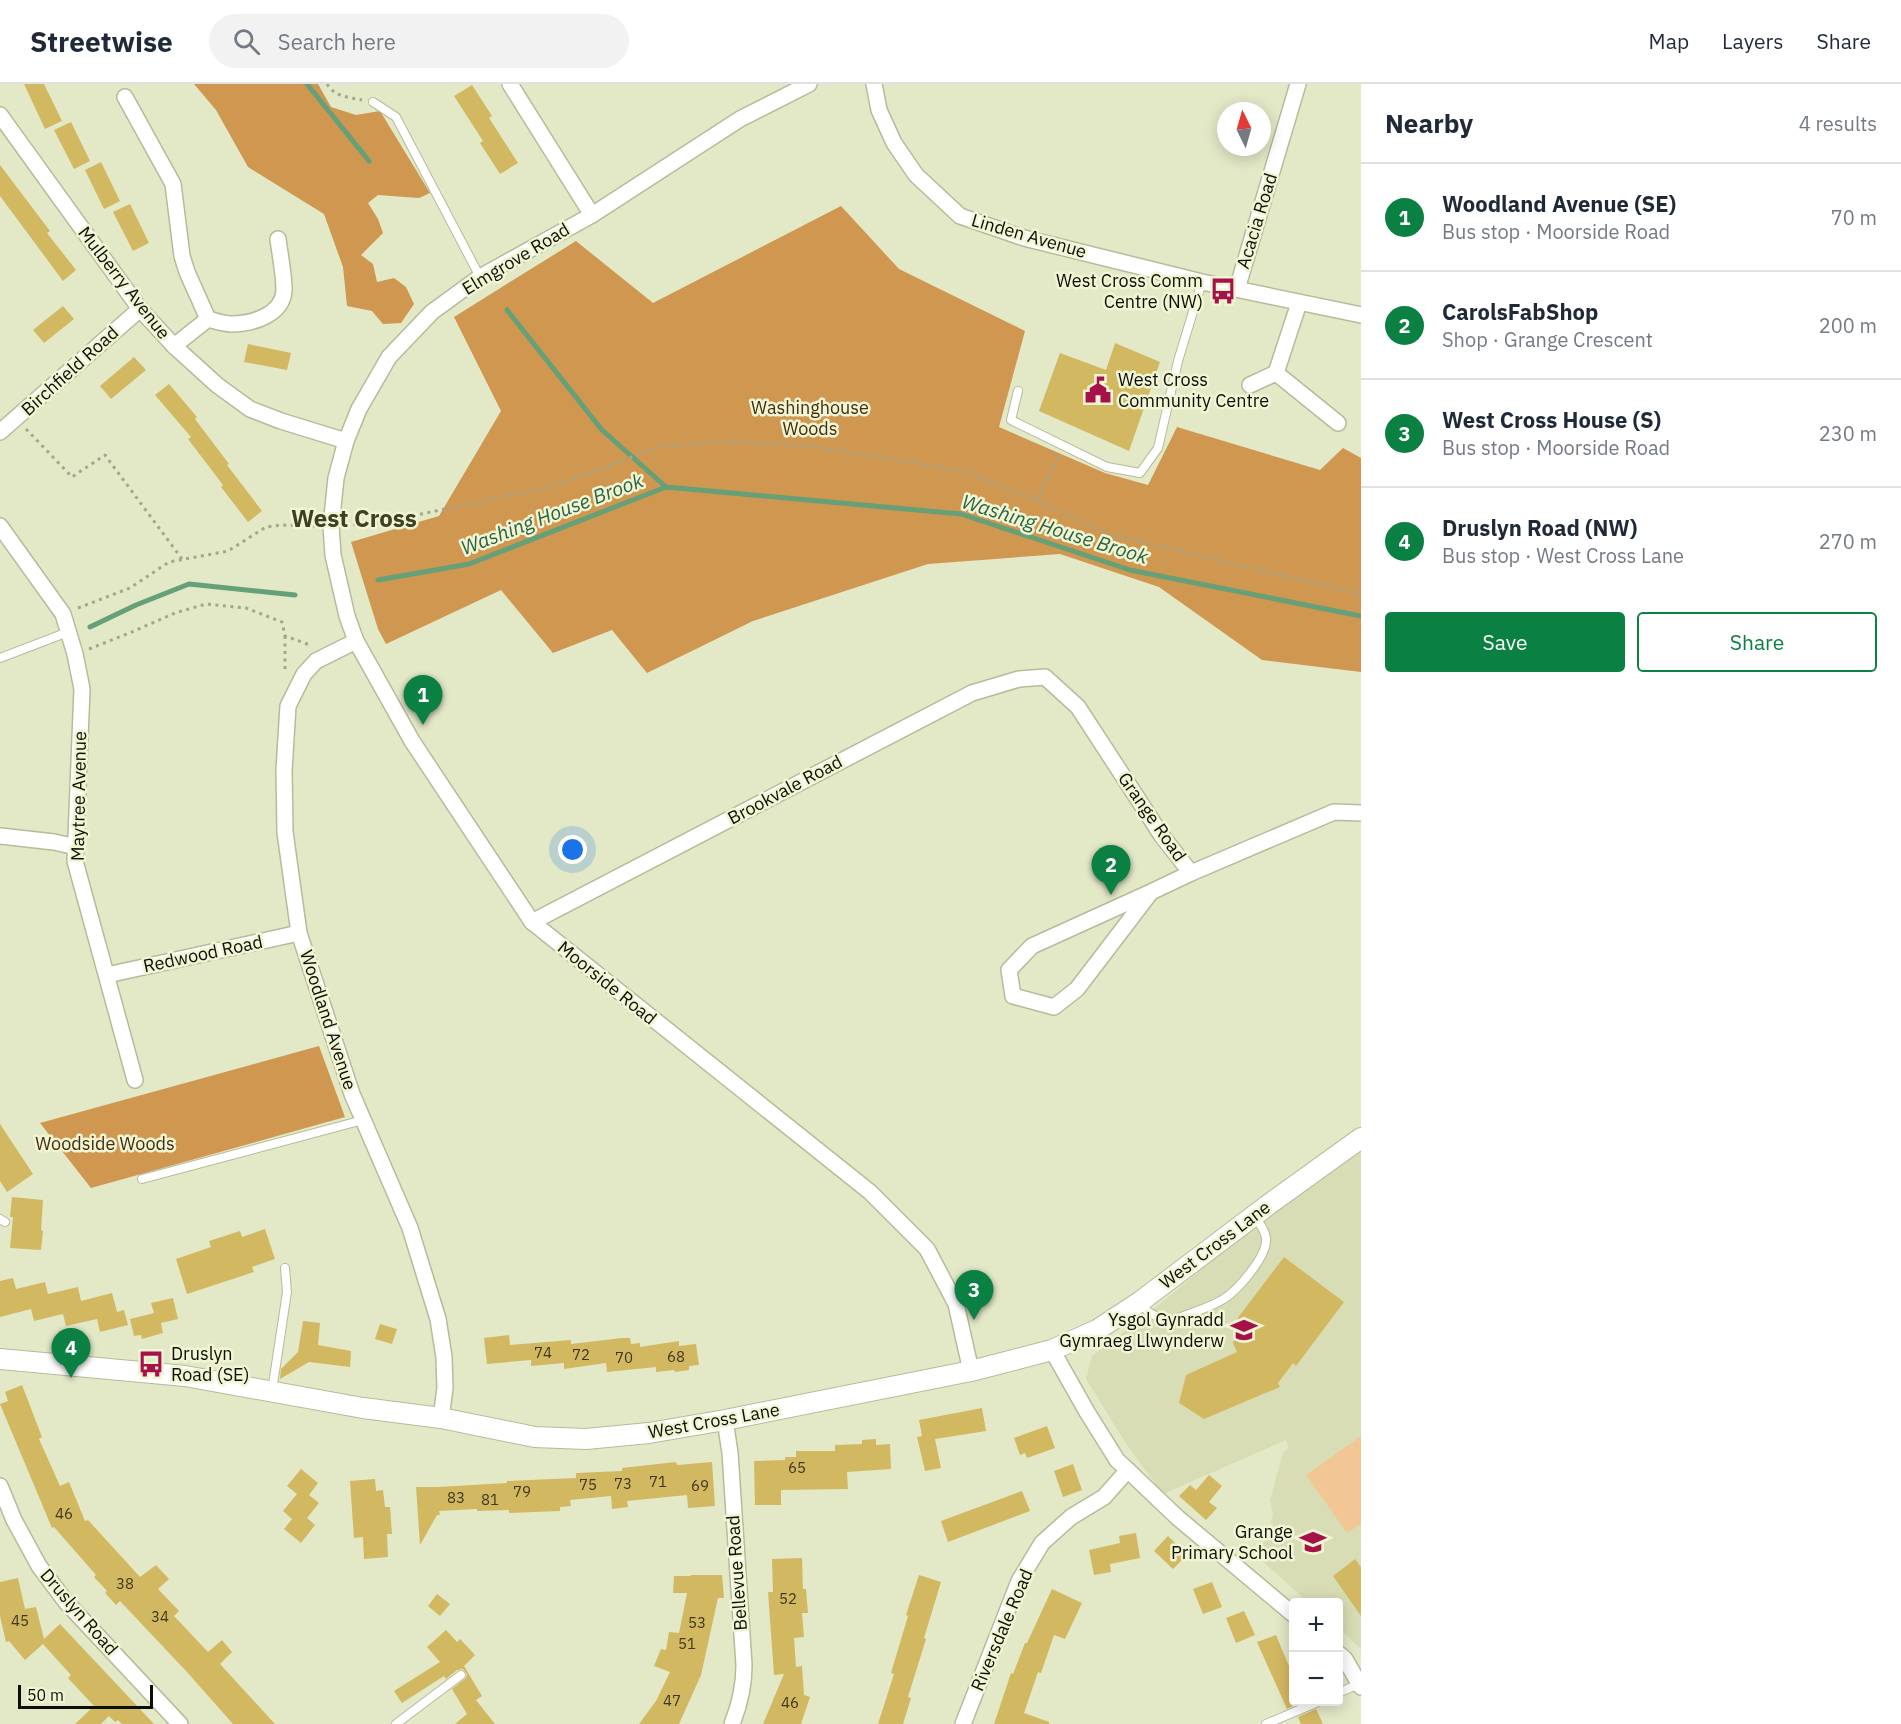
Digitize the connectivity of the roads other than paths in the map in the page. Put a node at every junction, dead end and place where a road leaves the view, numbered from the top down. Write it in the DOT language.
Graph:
graph roads {
  1 [pos="510,84"];
  2 [pos="809,84"];
  3 [pos="874,84"];
  4 [pos="1298,84"];
  5 [pos="125,97"];
  6 [pos="373,102"];
  7 [pos="0,116"];
  8 [pos="592,215"];
  9 [pos="278,239"];
  10 [pos="480,277"];
  11 [pos="1202,282"];
  12 [pos="1237,289"];
  13 [pos="1299,303"];
  14 [pos="140,309"];
  15 [pos="1361,315"];
  16 [pos="208,319"];
  17 [pos="174,346"];
  18 [pos="1276,373"];
  19 [pos="1250,385"];
  20 [pos="1018,391"];
  21 [pos="1338,423"];
  22 [pos="0,432"];
  23 [pos="346,441"];
  24 [pos="0,526"];
  25 [pos="331,526"];
  26 [pos="68,632"];
  27 [pos="356,641"];
  28 [pos="0,658"];
  29 [pos="1045,676"];
  30 [pos="1361,813"];
  31 [pos="0,836"];
  32 [pos="76,847"];
  33 [pos="1191,873"];
  34 [pos="1151,892"];
  35 [pos="532,922"];
  36 [pos="299,933"];
  37 [pos="107,975"];
  38 [pos="135,1080"];
  39 [pos="363,1120"];
  40 [pos="1361,1137"];
  41 [pos="142,1179"];
  42 [pos="1254,1216"];
  43 [pos="285,1268"];
  44 [pos="1141,1301"];
  45 [pos="1052,1350"];
  46 [pos="0,1359"];
  47 [pos="971,1371"];
  48 [pos="271,1393"];
  49 [pos="441,1418"];
  50 [pos="725,1420"];
  51 [pos="1128,1470"];
  52 [pos="0,1486"];
  53 [pos="1289,1612"];
  54 [pos="1343,1657"];
  55 [pos="461,1675"];
  56 [pos="1360,1685"];
  57 [pos="1343,1691"];
  58 [pos="1307,1706"];
  59 [pos="180,1724"];
  60 [pos="396,1724"];
  61 [pos="732,1724"];
  62 [pos="963,1724"];
  63 [pos="1266,1724"];
  1 -- 8 [label="street"];
  2 -- 8 [label="street, Elmgrove Road"];
  3 -- 11 [label="street, Linden Avenue"];
  4 -- 12 [label="street, Acacia Road"];
  5 -- 16 [label="street"];
  6 -- 10 [label="lane"];
  7 -- 14 [label="street, Mulberry Avenue"];
  8 -- 10 [label="street, Elmgrove Road"];
  9 -- 16 [label="street"];
  10 -- 23 [label="street, Elmgrove Road"];
  11 -- 12 [label="street, Linden Avenue"];
  11 -- 20 [label="lane"];
  12 -- 13 [label="street, Linden Avenue"];
  13 -- 15 [label="street, Linden Avenue"];
  13 -- 18 [label="street"];
  14 -- 17 [label="street, Mulberry Avenue"];
  14 -- 22 [label="street, Birchfield Road"];
  16 -- 17 [label="street"];
  17 -- 23 [label="street, Mulberry Avenue"];
  18 -- 19 [label="street"];
  18 -- 21 [label="street"];
  23 -- 25 [label="street, Elmgrove Road"];
  24 -- 26 [label="street, Maytree Avenue"];
  25 -- 27 [label="street, Moorside Road"];
  26 -- 28 [label="lane"];
  26 -- 32 [label="street, Maytree Avenue"];
  27 -- 35 [label="street, Moorside Road"];
  27 -- 36 [label="street, Woodland Avenue"];
  29 -- 33 [label="street, Grange Road"];
  29 -- 35 [label="street, Brookvale Road"];
  30 -- 33 [label="street, Grange Road"];
  31 -- 32 [label="street"];
  32 -- 37 [label="street, Maytree Avenue"];
  33 -- 34 [label="street"];
  34 -- 34 [label="street"];
  35 -- 47 [label="street, Moorside Road"];
  36 -- 37 [label="street, Redwood Road"];
  36 -- 39 [label="street, Woodland Avenue"];
  37 -- 38 [label="street, Maytree Avenue"];
  39 -- 41 [label="lane"];
  39 -- 49 [label="street, Woodland Avenue"];
  40 -- 42 [label="street, West Cross Lane"];
  42 -- 44 [label="street, West Cross Lane"];
  42 -- 44 [label="lane"];
  43 -- 48 [label="lane"];
  44 -- 45 [label="street, West Cross Lane"];
  45 -- 47 [label="street, West Cross Lane"];
  45 -- 51 [label="street"];
  46 -- 48 [label="street, West Cross Lane"];
  47 -- 50 [label="street, West Cross Lane"];
  48 -- 49 [label="street, West Cross Lane"];
  49 -- 50 [label="street, West Cross Lane"];
  50 -- 61 [label="street, Bellevue Road"];
  51 -- 53 [label="street"];
  51 -- 62 [label="street, Riversdale Road"];
  52 -- 59 [label="street, Druslyn Road"];
  54 -- 56 [label="street"];
  55 -- 60 [label="lane"];
  56 -- 57 [label="lane"];
  58 -- 63 [label="lane"];
}
